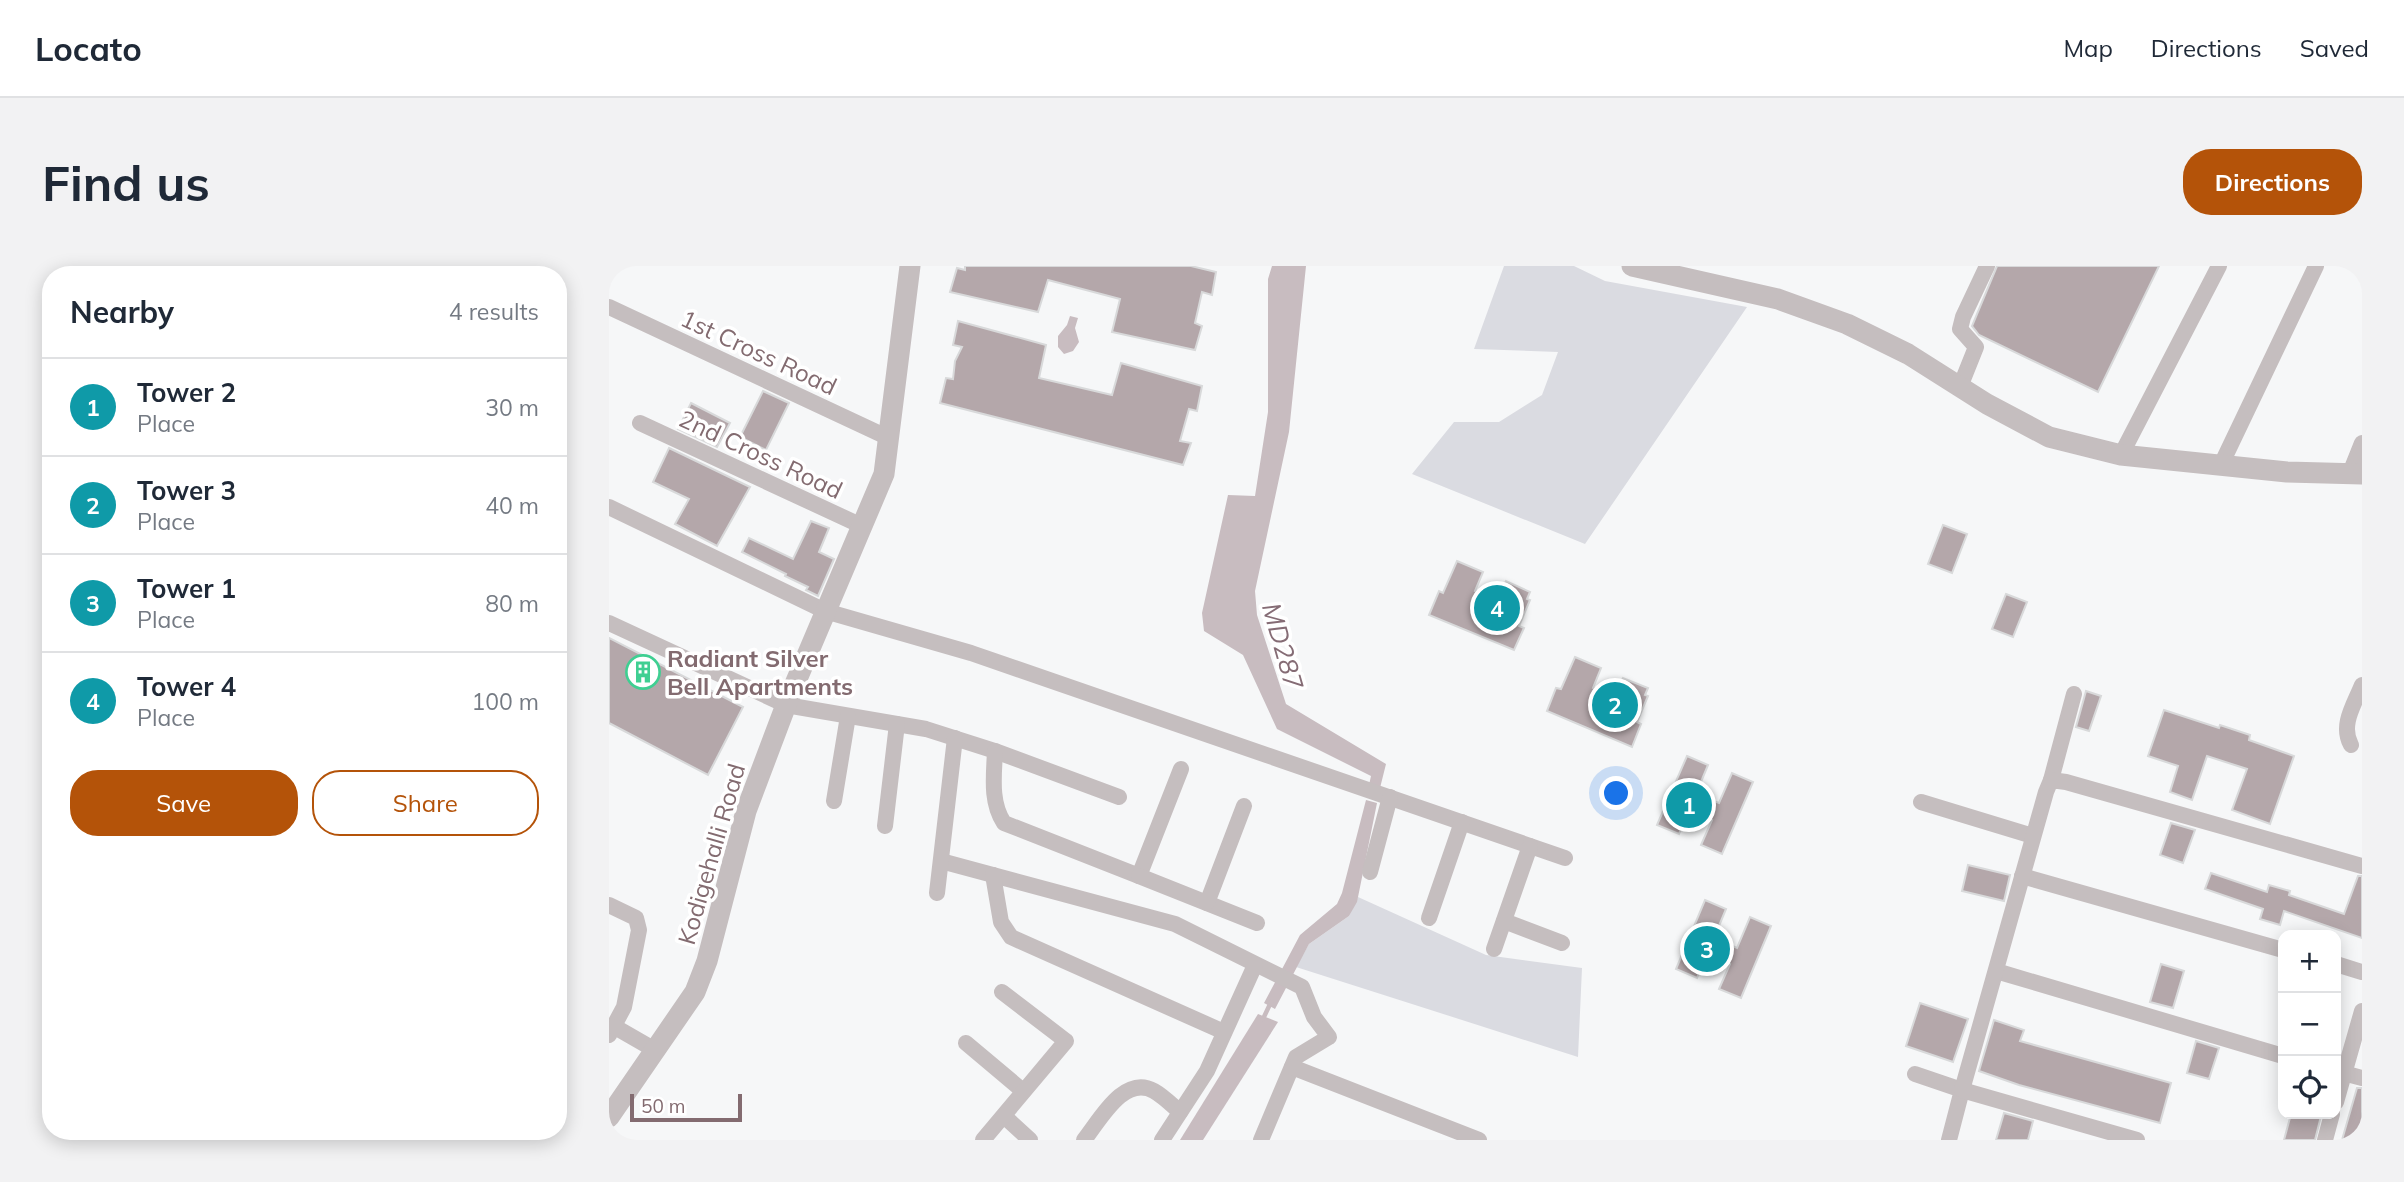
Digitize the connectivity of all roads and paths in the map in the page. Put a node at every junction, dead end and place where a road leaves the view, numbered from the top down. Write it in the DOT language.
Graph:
graph roads {
  1 [pos="910,266"];
  2 [pos="1632,266"];
  3 [pos="1987,266"];
  4 [pos="2219,266"];
  5 [pos="2316,266"];
  6 [pos="609,307"];
  7 [pos="1960,387"];
  8 [pos="641,423"];
  9 [pos="889,438"];
  10 [pos="2362,443"];
  11 [pos="2122,455"];
  12 [pos="2221,465"];
  13 [pos="2356,474"];
  14 [pos="609,507"];
  15 [pos="862,526"];
  16 [pos="825,611"];
  17 [pos="609,624"];
  18 [pos="2362,685"];
  19 [pos="2074,694"];
  20 [pos="786,705"];
  21 [pos="848,716"];
  22 [pos="897,724"];
  23 [pos="955,738"];
  24 [pos="2351,746"];
  25 [pos="996,751"];
  26 [pos="1181,769"];
  27 [pos="2051,780"];
  28 [pos="1119,797"];
  29 [pos="1390,797"];
  30 [pos="834,802"];
  31 [pos="1921,802"];
  32 [pos="1244,806"];
  33 [pos="1462,822"];
  34 [pos="885,826"];
  35 [pos="2033,836"];
  36 [pos="1530,846"];
  37 [pos="1565,858"];
  38 [pos="941,861"];
  39 [pos="2362,866"];
  40 [pos="1370,872"];
  41 [pos="993,875"];
  42 [pos="1139,876"];
  43 [pos="2022,876"];
  44 [pos="937,893"];
  45 [pos="1207,903"];
  46 [pos="609,905"];
  47 [pos="1429,918"];
  48 [pos="1504,921"];
  49 [pos="1257,923"];
  50 [pos="1562,943"];
  51 [pos="1494,949"];
  52 [pos="2278,949"];
  53 [pos="2341,966"];
  54 [pos="1261,967"];
  55 [pos="1996,971"];
  56 [pos="2362,972"];
  57 [pos="1002,992"];
  58 [pos="2362,1011"];
  59 [pos="612,1031"];
  60 [pos="1224,1032"];
  61 [pos="966,1043"];
  62 [pos="655,1050"];
  63 [pos="2278,1055"];
  64 [pos="1292,1067"];
  65 [pos="2341,1069"];
  66 [pos="2341,1072"];
  67 [pos="1915,1073"];
  68 [pos="2362,1078"];
  69 [pos="1962,1090"];
  70 [pos="1023,1091"];
  71 [pos="1180,1112"];
  72 [pos="1003,1116"];
  73 [pos="609,1117"];
  74 [pos="2331,1119"];
  75 [pos="983,1140"];
  76 [pos="1030,1140"];
  77 [pos="1084,1140"];
  78 [pos="1162,1140"];
  79 [pos="1261,1140"];
  80 [pos="1479,1140"];
  81 [pos="1949,1140"];
  82 [pos="2137,1140"];
  83 [pos="2325,1140"];
  1 -- 9 [label="street, Kodigehalli Road"];
  2 -- 7 [label="street"];
  3 -- 7 [label="street"];
  4 -- 11 [label="street"];
  5 -- 12 [label="street"];
  6 -- 9 [label="street, 1st Cross Road"];
  7 -- 11 [label="street"];
  8 -- 15 [label="street, 2nd Cross Road"];
  9 -- 15 [label="street, Kodigehalli Road"];
  10 -- 13 [label="street"];
  11 -- 12 [label="street"];
  12 -- 13 [label="street"];
  14 -- 16 [label="street"];
  15 -- 16 [label="street, Kodigehalli Road"];
  16 -- 20 [label="street, Kodigehalli Road"];
  16 -- 29 [label="street"];
  17 -- 20 [label="street"];
  18 -- 24 [label="street"];
  19 -- 27 [label="street"];
  20 -- 21 [label="street"];
  20 -- 62 [label="street, Kodigehalli Road"];
  21 -- 22 [label="street"];
  21 -- 30 [label="street"];
  22 -- 23 [label="street"];
  22 -- 34 [label="street"];
  23 -- 25 [label="street"];
  23 -- 38 [label="street"];
  25 -- 28 [label="street"];
  25 -- 42 [label="street"];
  26 -- 42 [label="street"];
  27 -- 35 [label="street"];
  27 -- 39 [label="street"];
  29 -- 33 [label="street"];
  29 -- 40 [label="street"];
  31 -- 35 [label="street"];
  32 -- 45 [label="street"];
  33 -- 36 [label="street"];
  33 -- 47 [label="street"];
  35 -- 43 [label="street"];
  36 -- 37 [label="street"];
  36 -- 48 [label="street"];
  38 -- 41 [label="street"];
  38 -- 44 [label="street"];
  41 -- 54 [label="street"];
  41 -- 60 [label="street"];
  42 -- 45 [label="street"];
  43 -- 52 [label="street"];
  43 -- 55 [label="street"];
  45 -- 49 [label="street"];
  46 -- 59 [label="street"];
  48 -- 50 [label="street"];
  48 -- 51 [label="street"];
  53 -- 56 [label="street"];
  54 -- 60 [label="street"];
  54 -- 64 [label="street"];
  55 -- 63 [label="street"];
  55 -- 69 [label="street"];
  57 -- 70 [label="street"];
  58 -- 65 [label="street"];
  59 -- 62 [label="street"];
  60 -- 71 [label="street"];
  61 -- 70 [label="street"];
  62 -- 73 [label="street, Kodigehalli Road"];
  64 -- 79 [label="street"];
  64 -- 80 [label="street"];
  66 -- 68 [label="street"];
  67 -- 69 [label="street"];
  69 -- 81 [label="street"];
  69 -- 82 [label="street"];
  70 -- 72 [label="street"];
  71 -- 77 [label="street"];
  71 -- 78 [label="street"];
  72 -- 75 [label="street"];
  72 -- 76 [label="street"];
  74 -- 83 [label="street"];
}
